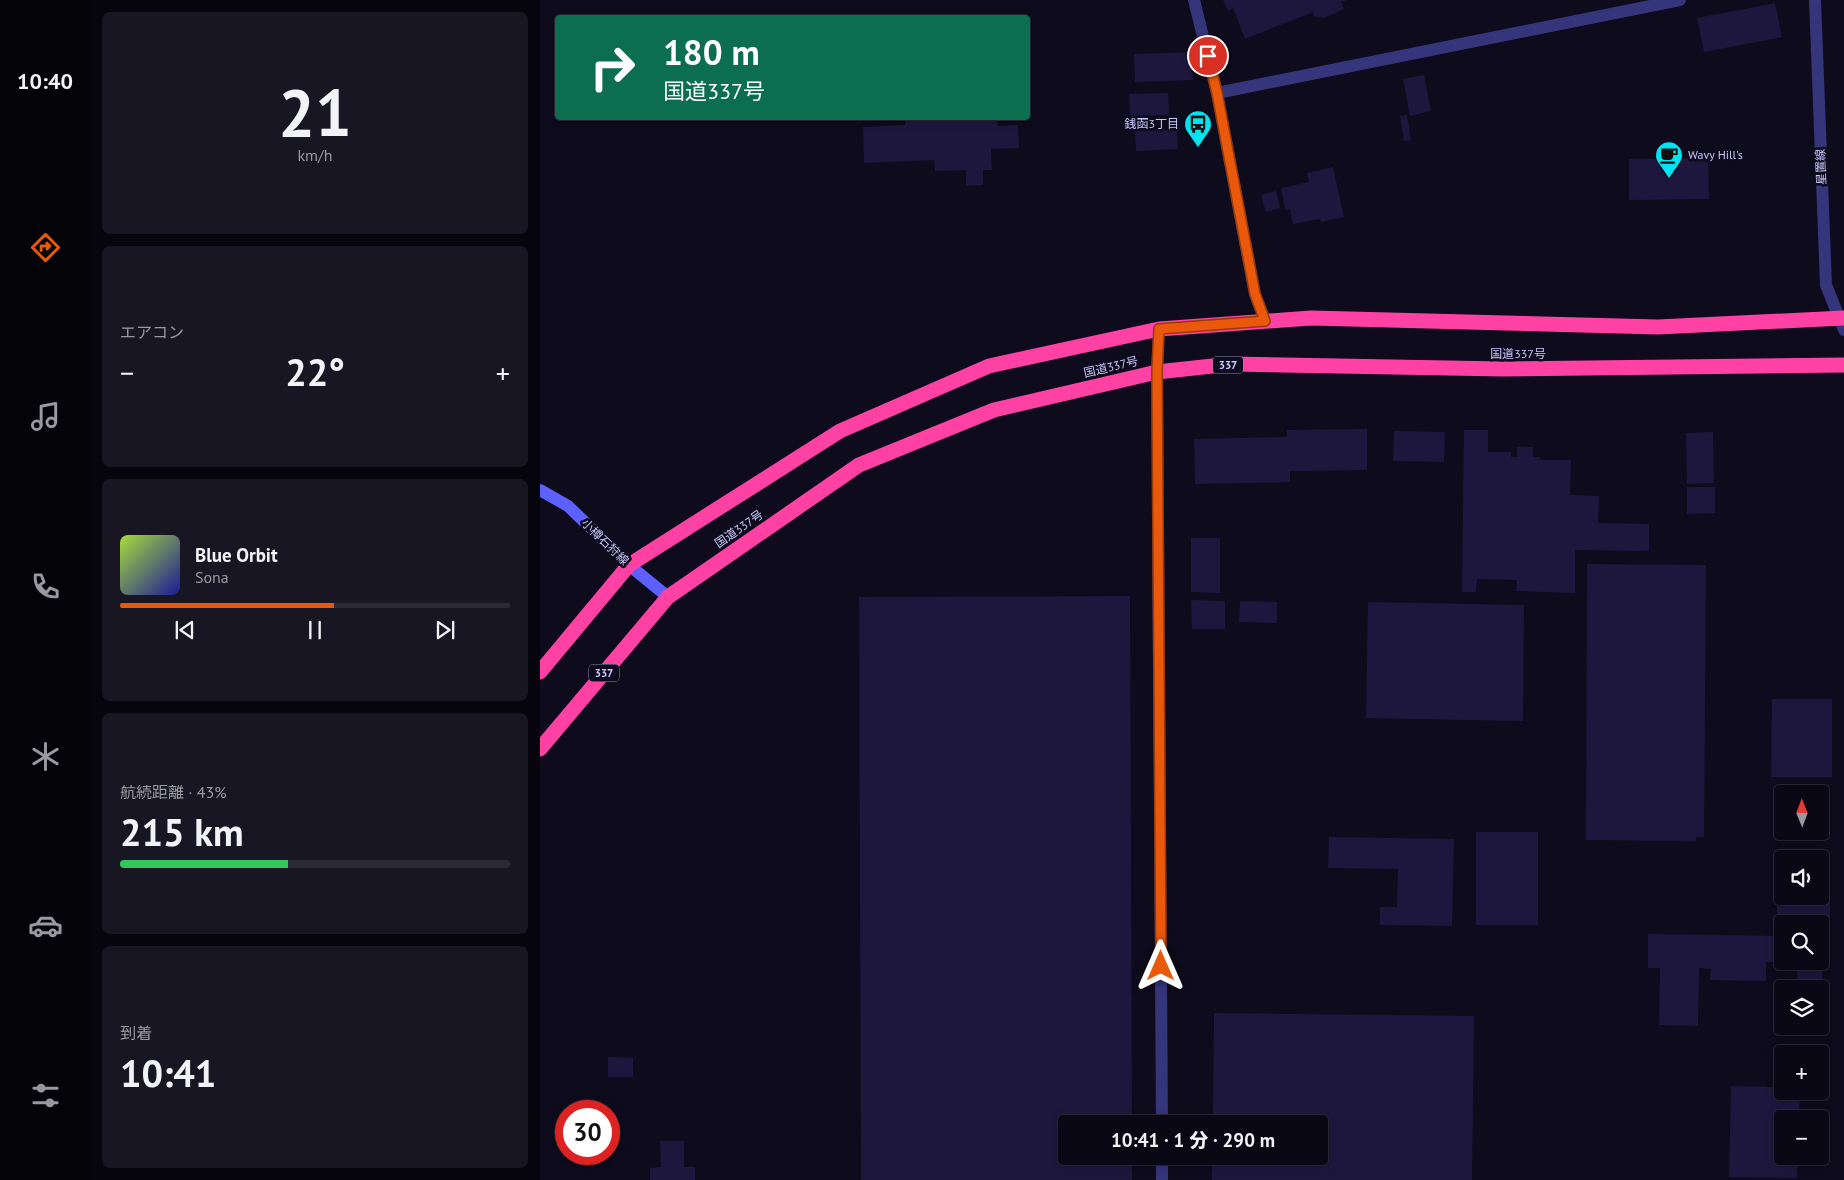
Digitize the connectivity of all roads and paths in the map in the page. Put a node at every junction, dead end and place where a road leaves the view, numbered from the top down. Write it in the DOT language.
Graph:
graph roads {
  1 [pos="1194,0"];
  2 [pos="1680,0"];
  3 [pos="1815,0"];
  4 [pos="1217,93"];
  5 [pos="1265,321"];
  6 [pos="1842,322"];
  7 [pos="1159,329"];
  8 [pos="1844,365"];
  9 [pos="1157,372"];
  10 [pos="540,490"];
  11 [pos="629,565"];
  12 [pos="668,597"];
  13 [pos="540,672"];
  14 [pos="540,749"];
  15 [pos="1162,1115"];
  16 [pos="1162,1165"];
  17 [pos="1162,1180"];
  1 -- 4 [label="street"];
  2 -- 4 [label="street"];
  3 -- 6 [label="street, 星置線"];
  4 -- 5 [label="street"];
  5 -- 6 [label="highway"];
  5 -- 7 [label="highway"];
  7 -- 9 [label="street"];
  7 -- 11 [label="highway"];
  8 -- 9 [label="highway, 国道337号 / 337"];
  9 -- 12 [label="highway, 国道337号 / 337"];
  9 -- 15 [label="street"];
  10 -- 11 [label="main road, 小樽石狩線"];
  11 -- 12 [label="main road, 小樽石狩線"];
  11 -- 13 [label="highway"];
  12 -- 14 [label="highway, 国道337号 / 337"];
  16 -- 17 [label="street"];
}
